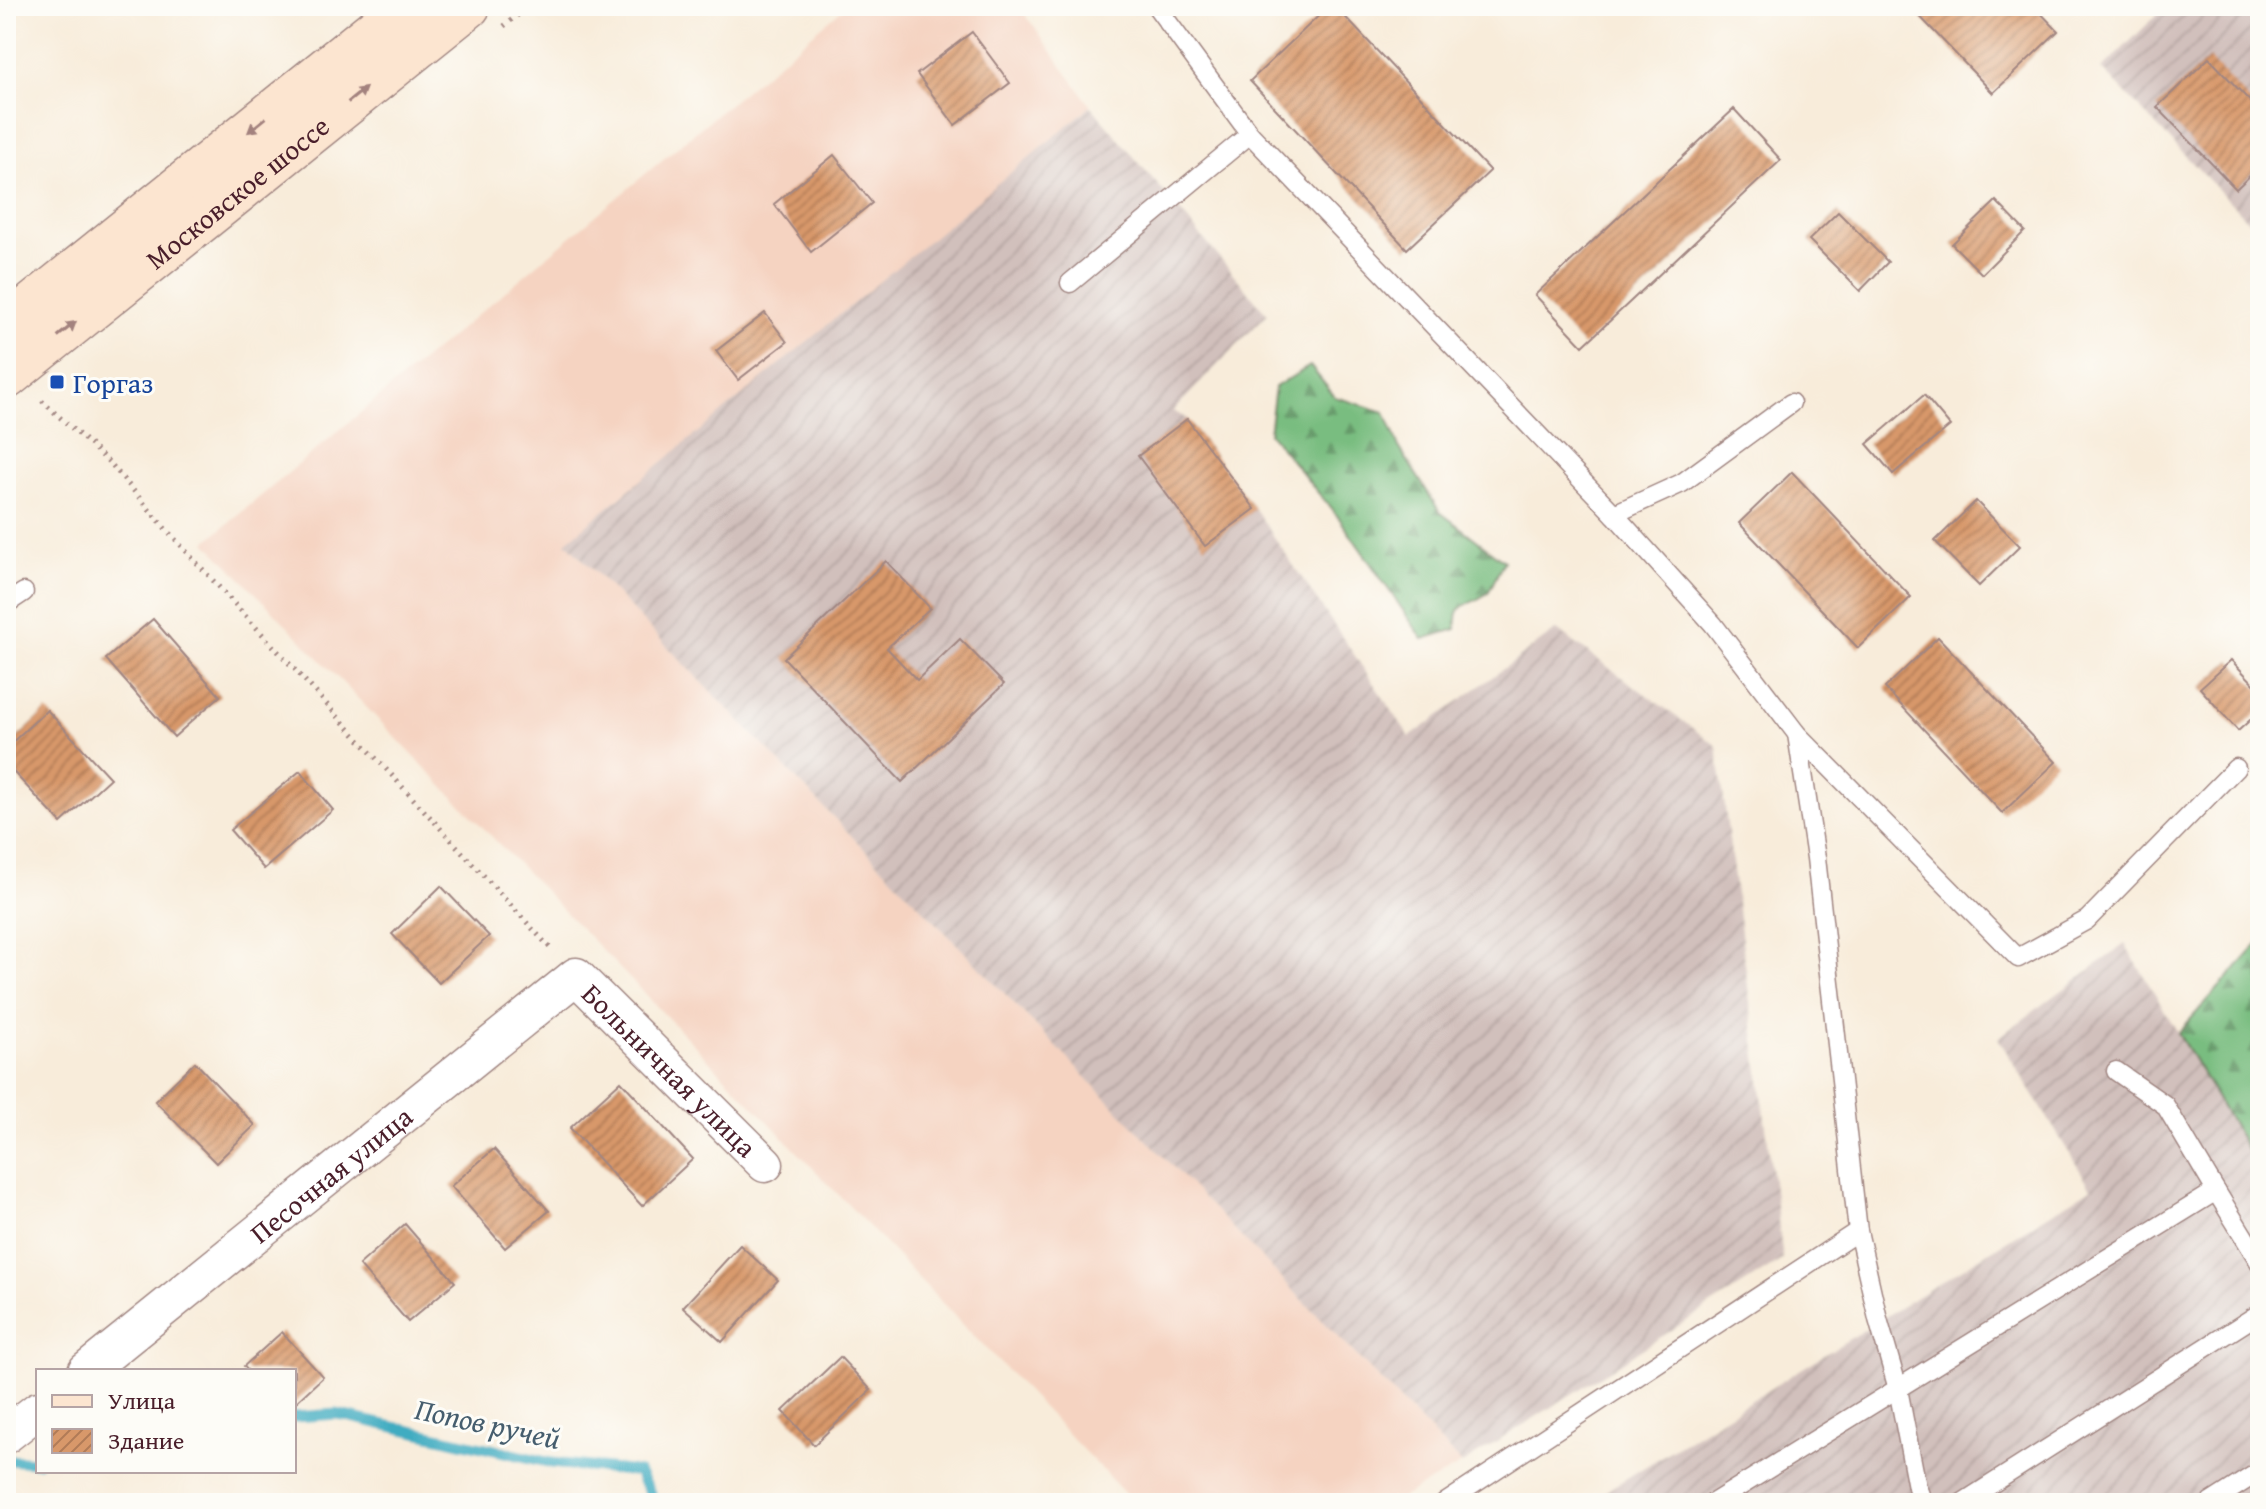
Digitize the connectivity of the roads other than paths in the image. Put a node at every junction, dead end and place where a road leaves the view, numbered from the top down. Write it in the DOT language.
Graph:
graph roads {
  1 [pos="405,6"];
  2 [pos="468,6"];
  3 [pos="1156,6"];
  4 [pos="1250,134"];
  5 [pos="1070,283"];
  6 [pos="6,327"];
  7 [pos="22,387"];
  8 [pos="1791,403"];
  9 [pos="1614,514"];
  10 [pos="24,592"];
  11 [pos="6,604"];
  12 [pos="1797,734"];
  13 [pos="2236,768"];
  14 [pos="576,976"];
  15 [pos="2116,1071"];
  16 [pos="765,1164"];
  17 [pos="2216,1191"];
  18 [pos="1858,1231"];
  19 [pos="2260,1263"];
  20 [pos="2260,1313"];
  21 [pos="88,1369"];
  22 [pos="1898,1389"];
  23 [pos="36,1412"];
  24 [pos="6,1435"];
  25 [pos="2260,1471"];
  26 [pos="1445,1503"];
  27 [pos="1713,1503"];
  28 [pos="1923,1503"];
  29 [pos="1962,1503"];
  30 [pos="2210,1503"];
  1 -- 6 [label="main road, Московское шоссе, one-way"];
  7 -- 2 [label="main road, Московское шоссе, one-way"];
  3 -- 4 [label="lane"];
  4 -- 5 [label="lane"];
  4 -- 9 [label="lane"];
  8 -- 9 [label="lane"];
  9 -- 12 [label="lane"];
  10 -- 11 [label="lane"];
  12 -- 13 [label="lane"];
  12 -- 18 [label="lane"];
  14 -- 16 [label="street, Больничная улица"];
  14 -- 21 [label="street, Песочная улица"];
  15 -- 17 [label="lane"];
  17 -- 19 [label="lane"];
  17 -- 22 [label="lane"];
  18 -- 22 [label="lane"];
  18 -- 26 [label="lane"];
  20 -- 29 [label="lane"];
  22 -- 27 [label="lane"];
  22 -- 28 [label="lane"];
  23 -- 24 [label="street"];
  25 -- 30 [label="lane"];
}
